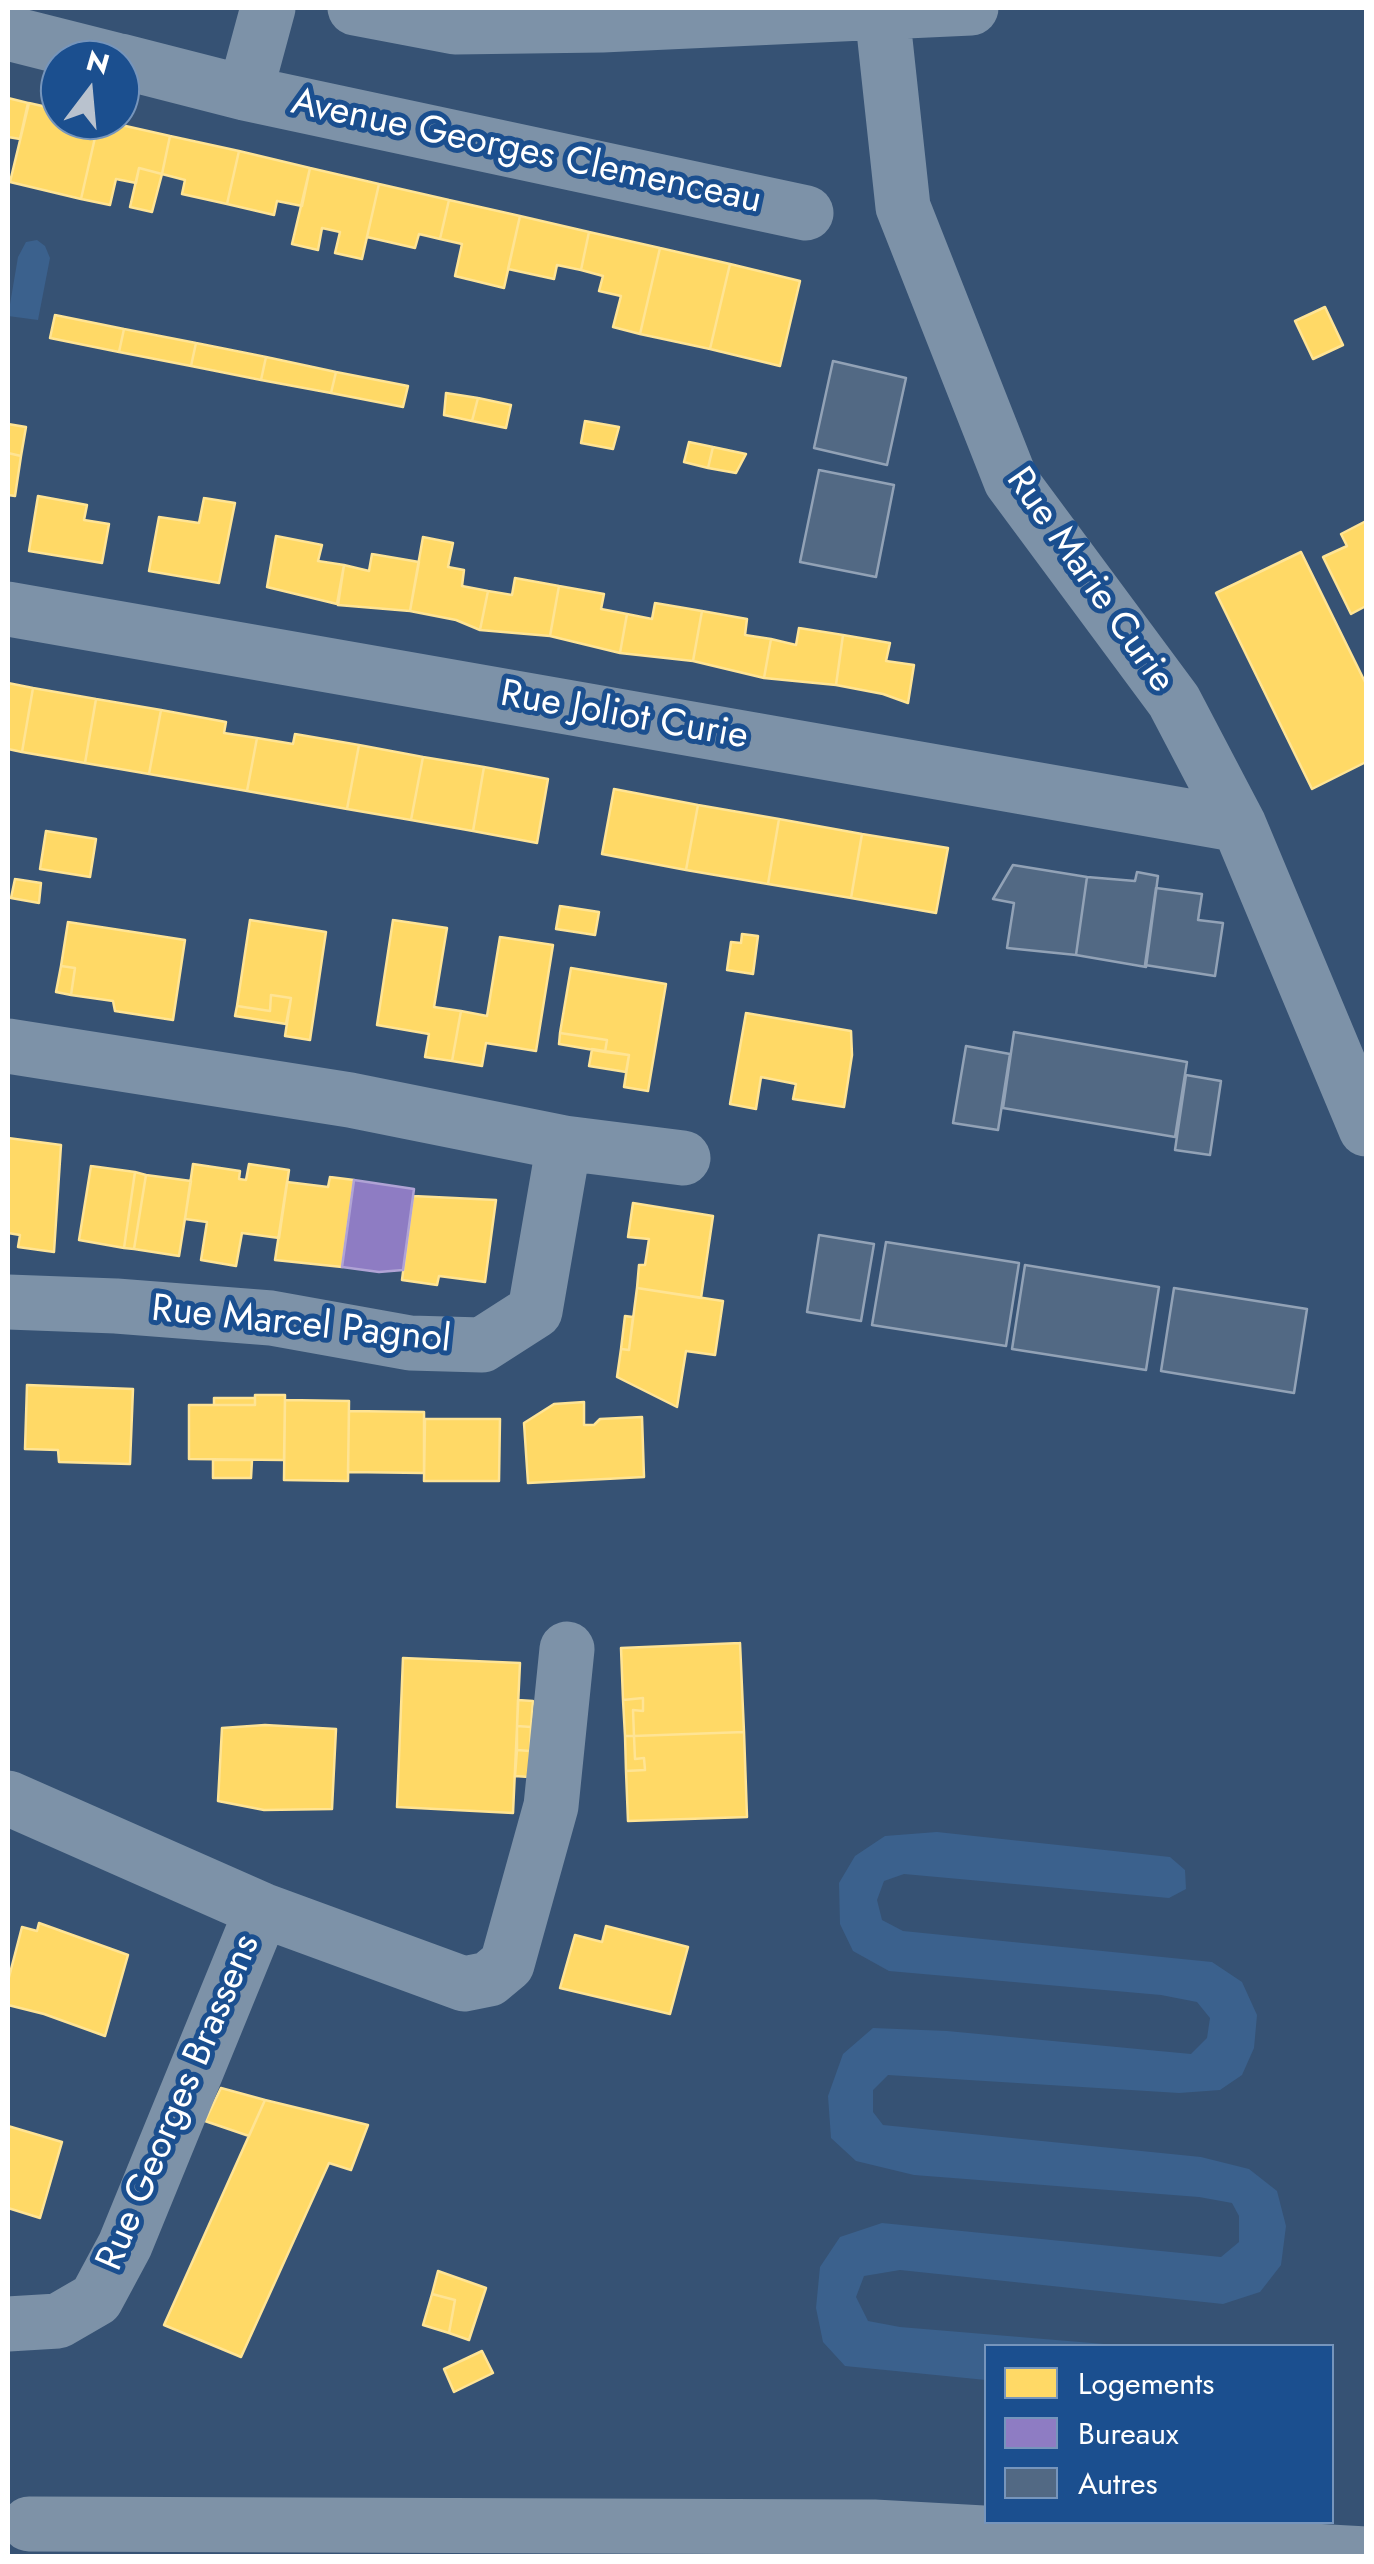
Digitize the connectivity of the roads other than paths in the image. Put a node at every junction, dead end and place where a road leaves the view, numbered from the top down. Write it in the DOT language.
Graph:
graph roads {
  1 [pos="268,8"];
  2 [pos="355,8"];
  3 [pos="971,8"];
  4 [pos="882,12"];
  5 [pos="8,33"];
  6 [pos="40,41"];
  7 [pos="140,67"];
  8 [pos="246,93"];
  9 [pos="806,213"];
  10 [pos="8,610"];
  11 [pos="1239,826"];
  12 [pos="8,1046"];
  13 [pos="1366,1129"];
  14 [pos="564,1143"];
  15 [pos="682,1158"];
  16 [pos="8,1302"];
  17 [pos="567,1650"];
  18 [pos="8,1798"];
  19 [pos="262,1910"];
  20 [pos="8,2324"];
  21 [pos="18,2524"];
  22 [pos="1366,2554"];
  23 [pos="607,2556"];
  1 -- 8 [label="street, Avenue Georges Clemenceau"];
  2 -- 4 [label="street"];
  3 -- 4 [label="street"];
  4 -- 11 [label="street, Rue Marie Curie"];
  5 -- 6 [label="street, Avenue Georges Clemenceau"];
  7 -- 8 [label="street, Avenue Georges Clemenceau"];
  8 -- 9 [label="street, Avenue Georges Clemenceau"];
  10 -- 11 [label="street, Rue Joliot Curie"];
  11 -- 13 [label="street, Rue Marie Curie"];
  12 -- 14 [label="street"];
  14 -- 15 [label="street"];
  14 -- 16 [label="street, Rue Marcel Pagnol"];
  17 -- 19 [label="street"];
  18 -- 19 [label="street, Rue Georges Brassens"];
  19 -- 20 [label="street, Rue Georges Brassens"];
  21 -- 22 [label="highway"];
  21 -- 23 [label="highway"];
}
